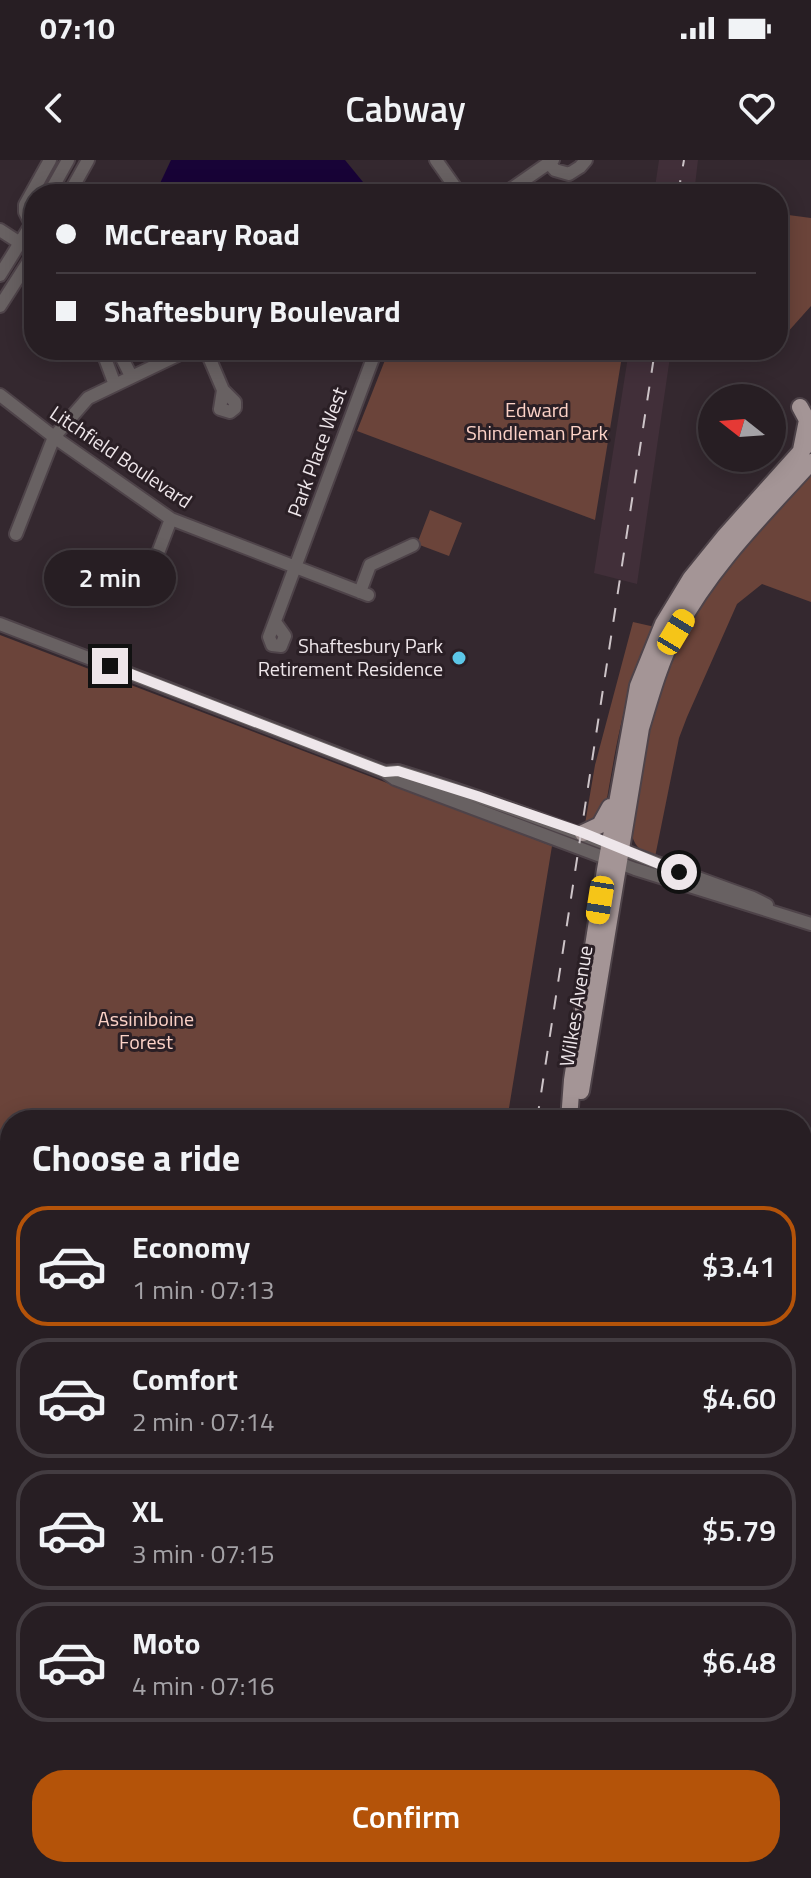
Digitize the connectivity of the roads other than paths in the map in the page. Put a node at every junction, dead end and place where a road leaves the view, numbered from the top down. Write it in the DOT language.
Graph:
graph roads {
  1 [pos="50,160"];
  2 [pos="68,160"];
  3 [pos="88,160"];
  4 [pos="436,160"];
  5 [pos="586,160"];
  6 [pos="551,162"];
  7 [pos="37,184"];
  8 [pos="55,184"];
  9 [pos="75,184"];
  10 [pos="453,184"];
  11 [pos="519,184"];
  12 [pos="0,230"];
  13 [pos="24,237"];
  14 [pos="20,243"];
  15 [pos="4,262"];
  16 [pos="24,269"];
  17 [pos="0,275"];
  18 [pos="0,306"];
  19 [pos="106,360"];
  20 [pos="123,360"];
  21 [pos="166,360"];
  22 [pos="210,360"];
  23 [pos="372,360"];
  24 [pos="131,376"];
  25 [pos="115,385"];
  26 [pos="223,390"];
  27 [pos="0,395"];
  28 [pos="805,404"];
  29 [pos="54,437"];
  30 [pos="808,451"];
  31 [pos="171,519"];
  32 [pos="16,534"];
  33 [pos="413,545"];
  34 [pos="295,567"];
  35 [pos="143,592"];
  36 [pos="275,622"];
  37 [pos="0,624"];
  38 [pos="622,763"];
  39 [pos="385,772"];
  40 [pos="583,833"];
  41 [pos="614,854"];
  42 [pos="811,924"];
  43 [pos="575,1110"];
  1 -- 7 [label="street"];
  2 -- 8 [label="street"];
  3 -- 9 [label="street"];
  4 -- 10 [label="street"];
  5 -- 6 [label="street"];
  6 -- 11 [label="street"];
  12 -- 14 [label="street"];
  13 -- 14 [label="street"];
  14 -- 15 [label="street"];
  15 -- 17 [label="street"];
  16 -- 18 [label="street"];
  19 -- 25 [label="street"];
  20 -- 24 [label="street"];
  21 -- 24 [label="street"];
  22 -- 26 [label="street"];
  23 -- 34 [label="street, Park Place West"];
  24 -- 25 [label="street"];
  25 -- 29 [label="street"];
  27 -- 29 [label="street, Litchfield Boulevard"];
  28 -- 30 [label="main road"];
  29 -- 31 [label="street, Litchfield Boulevard"];
  29 -- 32 [label="street"];
  30 -- 38 [label="main road"];
  30 -- 41 [label="main road"];
  31 -- 34 [label="street, Litchfield Boulevard"];
  31 -- 35 [label="street"];
  33 -- 34 [label="street, Litchfield Boulevard"];
  34 -- 36 [label="street, Park Place West"];
  37 -- 39 [label="street"];
  38 -- 40 [label="main road"];
  38 -- 41 [label="main road"];
  39 -- 40 [label="street"];
  39 -- 41 [label="street"];
  40 -- 41 [label="street"];
  41 -- 42 [label="street"];
  41 -- 43 [label="main road, Wilkes Avenue"];
}
